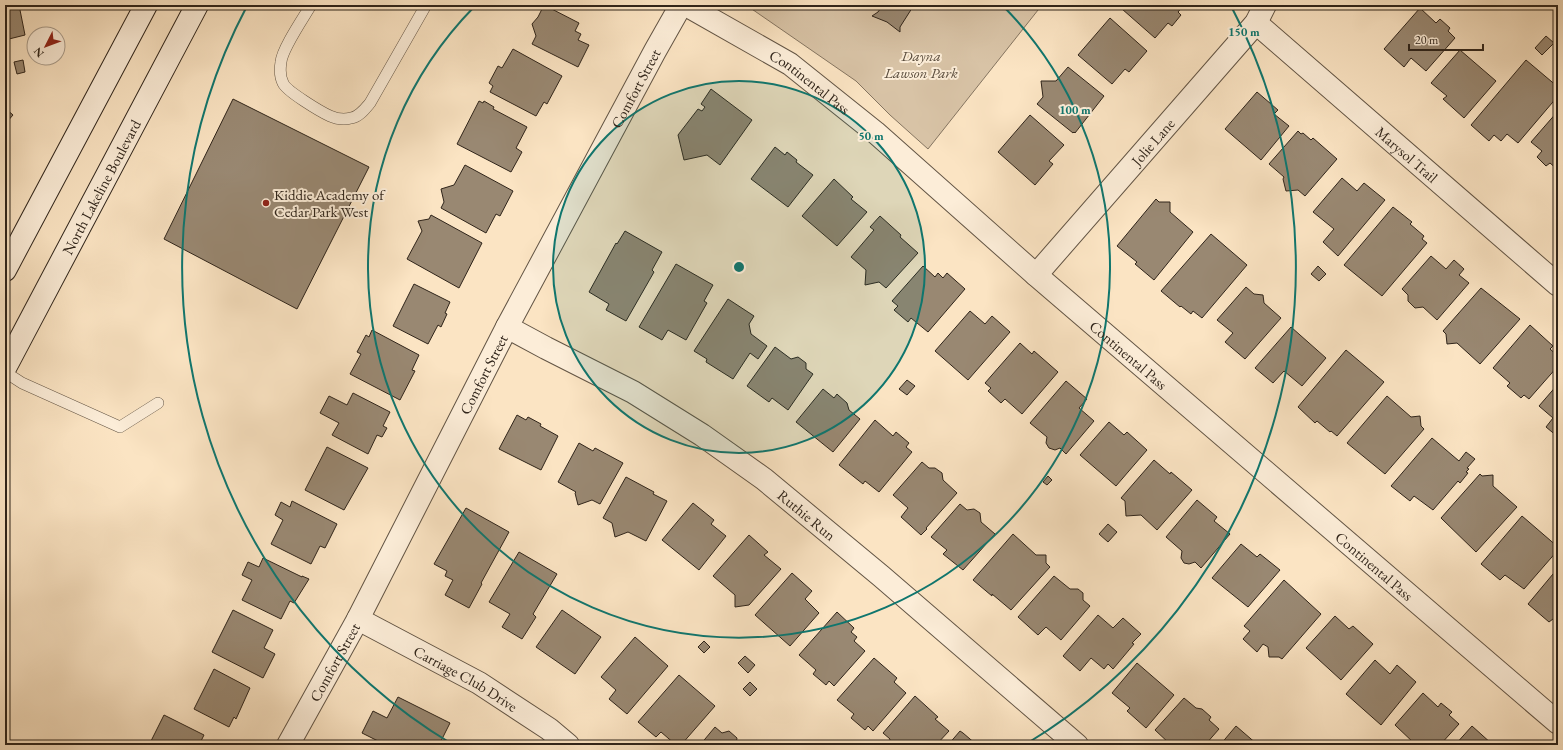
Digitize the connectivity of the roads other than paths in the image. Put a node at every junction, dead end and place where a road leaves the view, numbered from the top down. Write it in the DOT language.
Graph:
graph roads {
  1 [pos="146,5"];
  2 [pos="197,5"];
  3 [pos="311,5"];
  4 [pos="426,5"];
  5 [pos="681,5"];
  6 [pos="686,5"];
  7 [pos="1260,14"];
  8 [pos="5,270"];
  9 [pos="1036,275"];
  10 [pos="1558,285"];
  11 [pos="507,327"];
  12 [pos="5,368"];
  13 [pos="5,372"];
  14 [pos="158,403"];
  15 [pos="358,619"];
  16 [pos="1558,723"];
  17 [pos="288,745"];
  18 [pos="568,745"];
  19 [pos="1077,745"];
  1 -- 8 [label="street"];
  2 -- 12 [label="street, North Lakeline Boulevard"];
  3 -- 4 [label="lane"];
  5 -- 11 [label="street, Comfort Street"];
  6 -- 9 [label="street, Continental Pass"];
  7 -- 9 [label="street, Jolie Lane"];
  7 -- 10 [label="street, Marysol Trail"];
  9 -- 16 [label="street, Continental Pass"];
  11 -- 15 [label="street, Comfort Street"];
  11 -- 19 [label="street, Ruthie Run"];
  13 -- 14 [label="lane"];
  15 -- 17 [label="street, Comfort Street"];
  15 -- 18 [label="street, Carriage Club Drive"];
}
